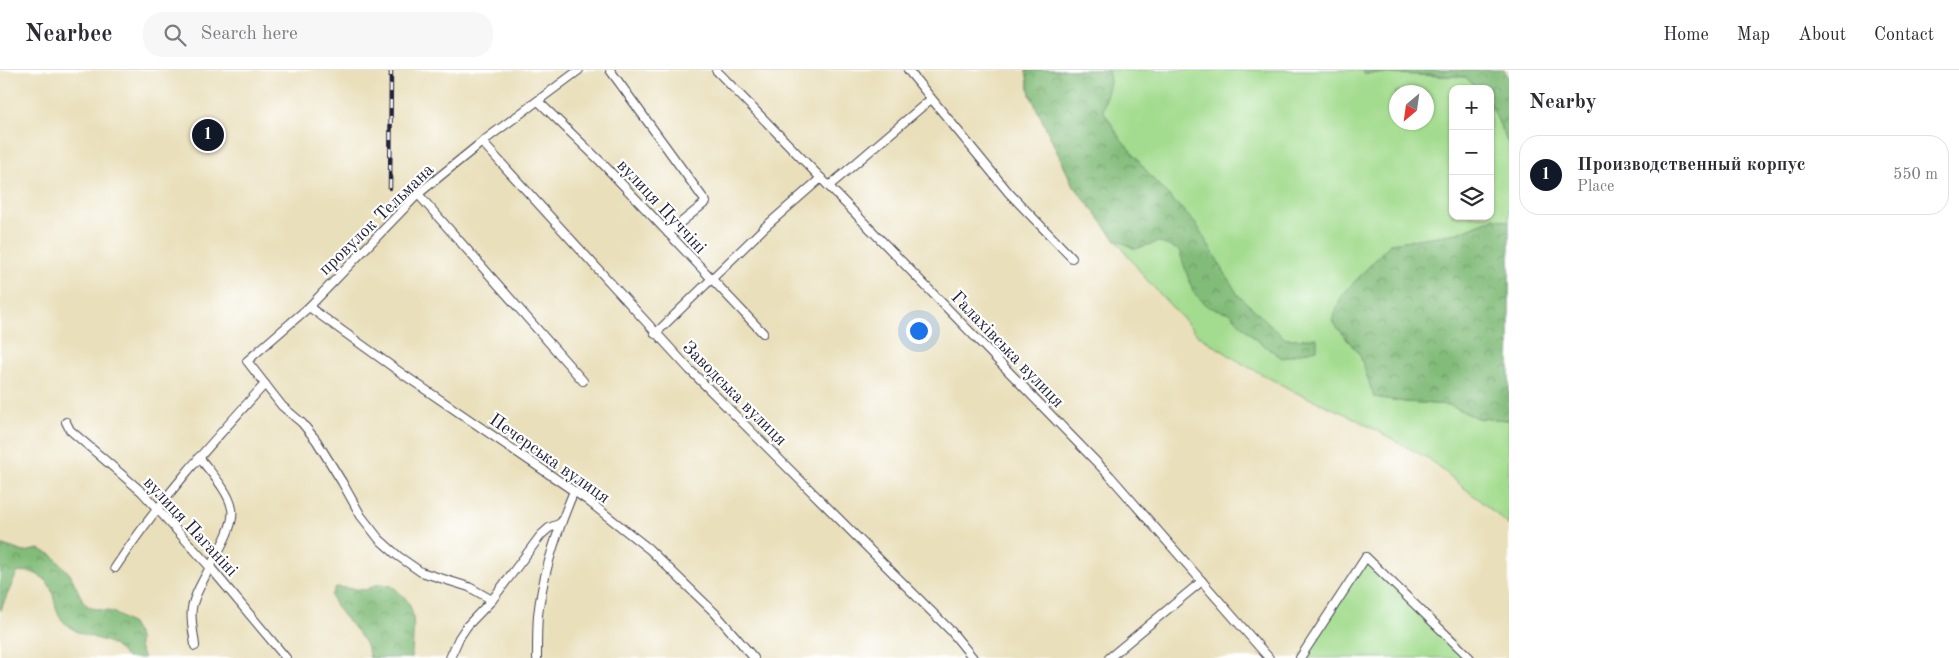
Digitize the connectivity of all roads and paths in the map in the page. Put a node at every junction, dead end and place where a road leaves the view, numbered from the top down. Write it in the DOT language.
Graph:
graph roads {
  1 [pos="579,70"];
  2 [pos="610,70"];
  3 [pos="716,70"];
  4 [pos="908,70"];
  5 [pos="931,99"];
  6 [pos="538,101"];
  7 [pos="482,142"];
  8 [pos="821,178"];
  9 [pos="829,186"];
  10 [pos="418,194"];
  11 [pos="668,233"];
  12 [pos="1072,258"];
  13 [pos="711,279"];
  14 [pos="309,306"];
  15 [pos="763,333"];
  16 [pos="655,334"];
  17 [pos="583,381"];
  18 [pos="264,384"];
  19 [pos="66,422"];
  20 [pos="199,457"];
  21 [pos="574,491"];
  22 [pos="158,509"];
  23 [pos="560,523"];
  24 [pos="210,567"];
  25 [pos="115,568"];
  26 [pos="1202,581"];
  27 [pos="492,600"];
  28 [pos="195,646"];
  29 [pos="286,658"];
  30 [pos="450,658"];
  31 [pos="537,658"];
  32 [pos="754,658"];
  33 [pos="973,658"];
  34 [pos="1109,658"];
  35 [pos="1269,658"];
  36 [pos="1300,658"];
  37 [pos="1470,658"];
  1 -- 6 [label="street, провулок Тельмана"];
  2 -- 11 [label="street"];
  3 -- 8 [label="street, Галахівська вулиця"];
  4 -- 5 [label="street"];
  5 -- 9 [label="street"];
  5 -- 12 [label="street"];
  6 -- 7 [label="street, провулок Тельмана"];
  6 -- 11 [label="street, вулиця Пуччіні"];
  7 -- 10 [label="street, провулок Тельмана"];
  7 -- 16 [label="street, Заводська вулиця"];
  8 -- 9 [label="street, Галахівська вулиця"];
  8 -- 13 [label="street"];
  9 -- 26 [label="street, Галахівська вулиця"];
  10 -- 14 [label="street, провулок Тельмана"];
  10 -- 17 [label="street"];
  11 -- 13 [label="street, вулиця Пуччіні"];
  13 -- 15 [label="street, вулиця Пуччіні"];
  13 -- 16 [label="street"];
  14 -- 18 [label="street, провулок Тельмана"];
  14 -- 21 [label="street, Печерська вулиця"];
  16 -- 33 [label="street, Заводська вулиця"];
  18 -- 20 [label="street"];
  18 -- 27 [label="street"];
  19 -- 22 [label="street, вулиця Паганіні"];
  20 -- 22 [label="street"];
  20 -- 24 [label="street"];
  21 -- 23 [label="street"];
  21 -- 32 [label="street, Печерська вулиця"];
  22 -- 24 [label="street, вулиця Паганіні"];
  22 -- 25 [label="street"];
  23 -- 27 [label="street"];
  23 -- 31 [label="street"];
  24 -- 28 [label="street"];
  24 -- 29 [label="street, вулиця Паганіні"];
  26 -- 34 [label="street"];
  26 -- 35 [label="street, Галахівська вулиця"];
  27 -- 30 [label="street"];
  36 -- 37 [label="street"];
}
